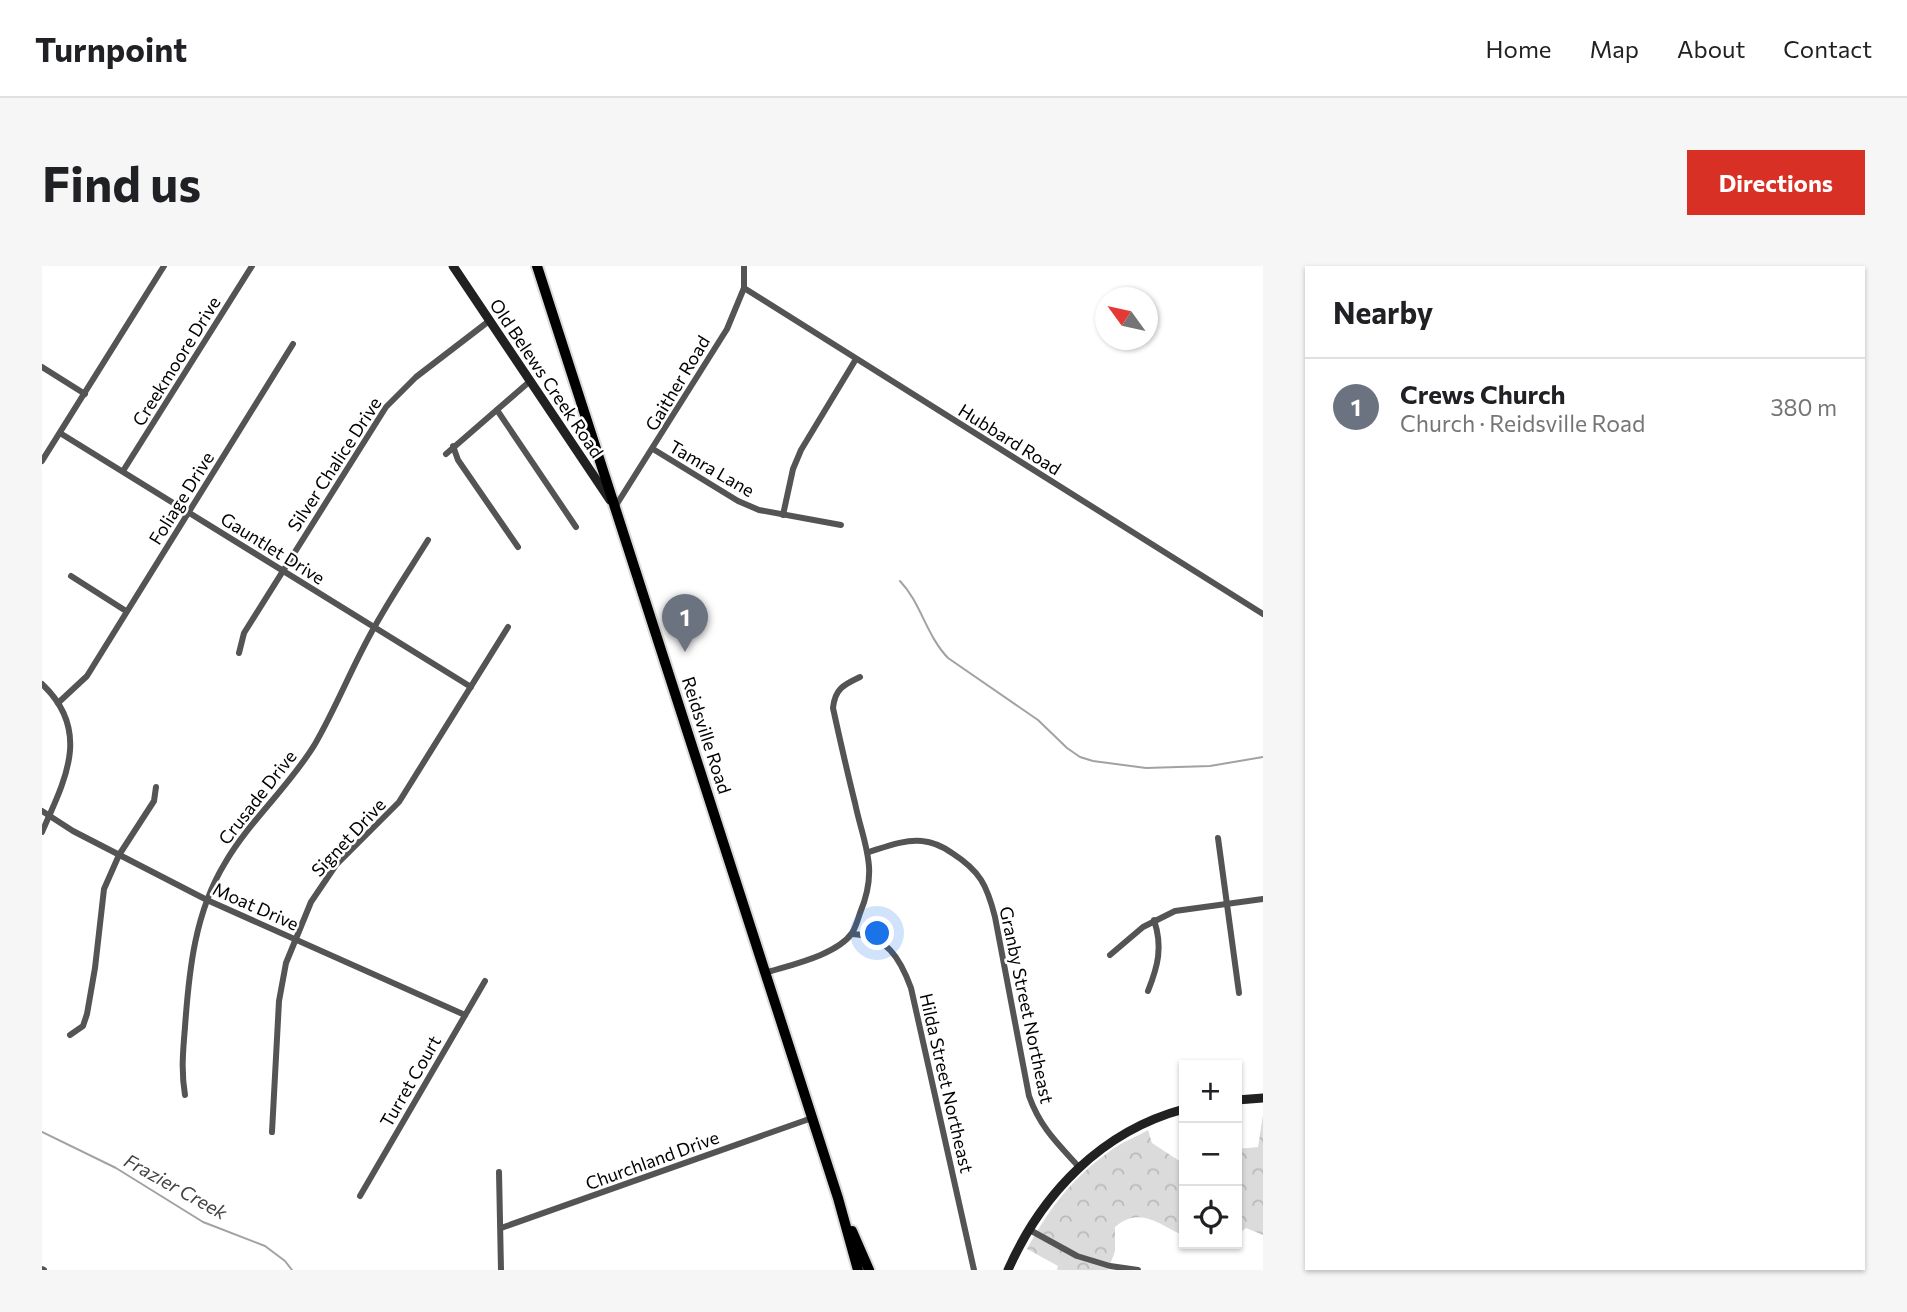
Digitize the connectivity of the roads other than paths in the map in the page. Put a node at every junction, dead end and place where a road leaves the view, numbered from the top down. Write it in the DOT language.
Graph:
graph roads {
  1 [pos="164,266"];
  2 [pos="252,266"];
  3 [pos="453,266"];
  4 [pos="537,266"];
  5 [pos="744,266"];
  6 [pos="744,288"];
  7 [pos="489,321"];
  8 [pos="293,344"];
  9 [pos="856,359"];
  10 [pos="42,367"];
  11 [pos="529,382"];
  12 [pos="85,394"];
  13 [pos="497,410"];
  14 [pos="60,433"];
  15 [pos="453,446"];
  16 [pos="653,449"];
  17 [pos="446,454"];
  18 [pos="42,461"];
  19 [pos="123,471"];
  20 [pos="615,507"];
  21 [pos="189,512"];
  22 [pos="783,514"];
  23 [pos="841,525"];
  24 [pos="576,527"];
  25 [pos="428,540"];
  26 [pos="518,547"];
  27 [pos="281,571"];
  28 [pos="71,576"];
  29 [pos="126,611"];
  30 [pos="1263,614"];
  31 [pos="374,627"];
  32 [pos="508,627"];
  33 [pos="239,653"];
  34 [pos="860,677"];
  35 [pos="42,684"];
  36 [pos="471,687"];
  37 [pos="58,703"];
  38 [pos="156,787"];
  39 [pos="42,811"];
  40 [pos="49,816"];
  41 [pos="42,832"];
  42 [pos="1218,838"];
  43 [pos="869,852"];
  44 [pos="119,855"];
  45 [pos="1263,899"];
  46 [pos="207,900"];
  47 [pos="1226,903"];
  48 [pos="1154,920"];
  49 [pos="852,934"];
  50 [pos="296,939"];
  51 [pos="1110,955"];
  52 [pos="765,973"];
  53 [pos="485,981"];
  54 [pos="1148,991"];
  55 [pos="1239,993"];
  56 [pos="465,1015"];
  57 [pos="70,1035"];
  58 [pos="185,1095"];
  59 [pos="1263,1098"];
  60 [pos="1242,1100"];
  61 [pos="1179,1111"];
  62 [pos="812,1118"];
  63 [pos="272,1132"];
  64 [pos="1079,1167"];
  65 [pos="499,1172"];
  66 [pos="360,1196"];
  67 [pos="843,1215"];
  68 [pos="501,1228"];
  69 [pos="1028,1230"];
  70 [pos="501,1270"];
  71 [pos="859,1270"];
  72 [pos="869,1270"];
  73 [pos="974,1270"];
  74 [pos="1008,1270"];
  75 [pos="1138,1270"];
  1 -- 12 [label="street"];
  2 -- 19 [label="street, Creekmoore Drive"];
  3 -- 7 [label="street, Old Belews Creek Road"];
  4 -- 20 [label="highway, Reidsville Road"];
  5 -- 6 [label="street, Gaither Road"];
  6 -- 9 [label="street, Hubbard Road"];
  6 -- 16 [label="street, Gaither Road"];
  7 -- 11 [label="street, Old Belews Creek Road"];
  7 -- 27 [label="street, Silver Chalice Drive"];
  8 -- 21 [label="street, Foliage Drive"];
  9 -- 22 [label="street"];
  9 -- 30 [label="street, Hubbard Road"];
  10 -- 12 [label="street"];
  11 -- 13 [label="street"];
  11 -- 20 [label="street, Old Belews Creek Road"];
  12 -- 14 [label="street"];
  13 -- 15 [label="street"];
  13 -- 24 [label="street"];
  14 -- 18 [label="street"];
  14 -- 19 [label="street, Gauntlet Drive"];
  15 -- 17 [label="street"];
  15 -- 26 [label="street"];
  16 -- 20 [label="street, Gaither Road"];
  16 -- 22 [label="street, Tamra Lane"];
  19 -- 21 [label="street, Gauntlet Drive"];
  20 -- 52 [label="highway, Reidsville Road"];
  21 -- 27 [label="street, Gauntlet Drive"];
  21 -- 29 [label="street, Foliage Drive"];
  22 -- 23 [label="street, Tamra Lane"];
  25 -- 31 [label="street, Crusade Drive"];
  27 -- 31 [label="street, Gauntlet Drive"];
  27 -- 33 [label="street, Silver Chalice Drive"];
  28 -- 29 [label="street"];
  29 -- 37 [label="street, Foliage Drive"];
  31 -- 36 [label="street, Gauntlet Drive"];
  31 -- 46 [label="street, Crusade Drive"];
  32 -- 36 [label="street, Signet Drive"];
  34 -- 43 [label="street"];
  35 -- 37 [label="street"];
  36 -- 50 [label="street, Signet Drive"];
  37 -- 40 [label="street"];
  38 -- 44 [label="street"];
  39 -- 40 [label="street, Moat Drive"];
  40 -- 41 [label="street"];
  40 -- 44 [label="street, Moat Drive"];
  42 -- 47 [label="street"];
  43 -- 49 [label="street"];
  43 -- 64 [label="street, Granby Street Northeast"];
  44 -- 46 [label="street, Moat Drive"];
  44 -- 57 [label="street"];
  45 -- 47 [label="street"];
  46 -- 50 [label="street, Moat Drive"];
  46 -- 58 [label="street, Crusade Drive"];
  47 -- 48 [label="street"];
  47 -- 55 [label="street"];
  48 -- 51 [label="street"];
  48 -- 54 [label="street"];
  49 -- 52 [label="street"];
  49 -- 73 [label="street, Hilda Street Northeast"];
  50 -- 56 [label="street, Moat Drive"];
  50 -- 63 [label="street, Signet Drive"];
  52 -- 62 [label="highway, Reidsville Road"];
  53 -- 56 [label="street, Turret Court"];
  56 -- 66 [label="street, Turret Court"];
  59 -- 60 [label="street"];
  61 -- 64 [label="street"];
  62 -- 67 [label="highway, Reidsville Road"];
  62 -- 68 [label="street, Churchland Drive"];
  64 -- 69 [label="street"];
  65 -- 68 [label="street"];
  67 -- 71 [label="highway, Reidsville Road"];
  67 -- 72 [label="highway, Reidsville Road"];
  68 -- 70 [label="street"];
  69 -- 74 [label="street"];
  69 -- 75 [label="street"];
}
